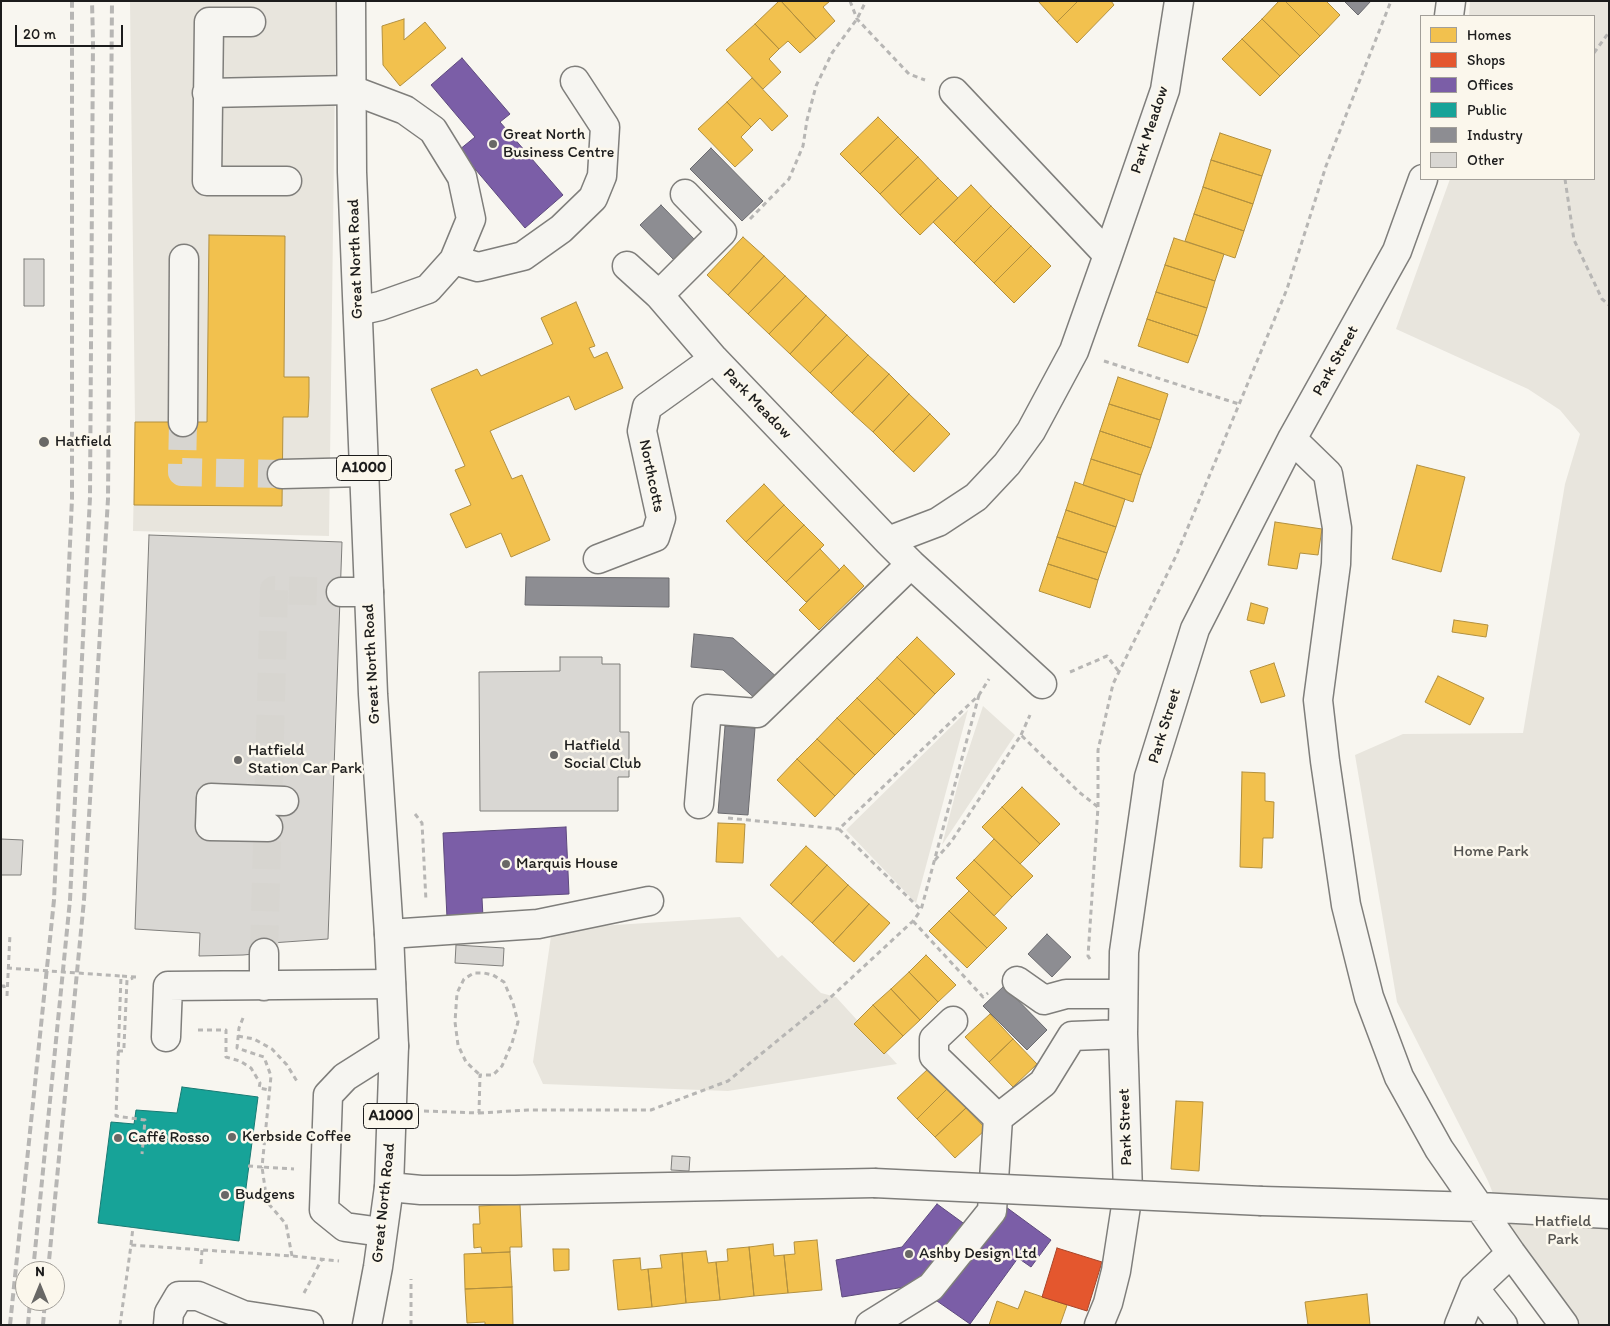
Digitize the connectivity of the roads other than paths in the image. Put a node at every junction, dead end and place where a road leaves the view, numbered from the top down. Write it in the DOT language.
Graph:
graph roads {
  1 [pos="351,1"];
  2 [pos="1179,1"];
  3 [pos="1451,1"];
  4 [pos="1449,15"];
  5 [pos="251,22"];
  6 [pos="575,81"];
  7 [pos="352,90"];
  8 [pos="954,92"];
  9 [pos="207,93"];
  10 [pos="287,180"];
  11 [pos="1423,180"];
  12 [pos="685,194"];
  13 [pos="1108,254"];
  14 [pos="184,259"];
  15 [pos="454,260"];
  16 [pos="627,266"];
  17 [pos="659,295"];
  18 [pos="358,311"];
  19 [pos="714,359"];
  20 [pos="183,422"];
  21 [pos="1292,439"];
  22 [pos="364,472"];
  23 [pos="282,474"];
  24 [pos="888,541"];
  25 [pos="598,560"];
  26 [pos="911,564"];
  27 [pos="341,592"];
  28 [pos="369,592"];
  29 [pos="1042,684"];
  30 [pos="284,801"];
  31 [pos="699,804"];
  32 [pos="268,827"];
  33 [pos="649,901"];
  34 [pos="389,934"];
  35 [pos="264,953"];
  36 [pos="1017,981"];
  37 [pos="391,984"];
  38 [pos="264,986"];
  39 [pos="1123,994"];
  40 [pos="953,1021"];
  41 [pos="1122,1034"];
  42 [pos="166,1037"];
  43 [pos="394,1046"];
  44 [pos="998,1118"];
  45 [pos="389,1187"];
  46 [pos="1480,1207"];
  47 [pos="1609,1214"];
  48 [pos="382,1232"];
  49 [pos="1511,1253"];
  50 [pos="1474,1288"];
  51 [pos="242,1320"];
  52 [pos="168,1325"];
  53 [pos="309,1325"];
  54 [pos="367,1325"];
  55 [pos="870,1325"];
  56 [pos="1098,1325"];
  57 [pos="1459,1325"];
  58 [pos="1503,1325"];
  59 [pos="1564,1325"];
  1 -- 7 [label="street, Great North Road / A1000"];
  2 -- 13 [label="street, Park Meadow"];
  3 -- 4 [label="street"];
  5 -- 9 [label="street"];
  6 -- 15 [label="street"];
  7 -- 9 [label="street"];
  7 -- 15 [label="street"];
  7 -- 18 [label="street, Great North Road / A1000"];
  8 -- 13 [label="street"];
  9 -- 10 [label="street"];
  11 -- 21 [label="street, Park Street"];
  12 -- 17 [label="street"];
  13 -- 24 [label="street, Park Meadow"];
  14 -- 20 [label="street"];
  15 -- 18 [label="street"];
  16 -- 17 [label="street, Park Meadow"];
  17 -- 19 [label="street, Park Meadow"];
  18 -- 22 [label="street, Great North Road / A1000"];
  19 -- 24 [label="street, Park Meadow"];
  19 -- 25 [label="street, Northcotts"];
  21 -- 39 [label="street, Park Street"];
  21 -- 46 [label="street"];
  22 -- 23 [label="street"];
  22 -- 28 [label="street, Great North Road / A1000"];
  24 -- 26 [label="street, Park Meadow"];
  26 -- 29 [label="street, Park Meadow"];
  26 -- 31 [label="street"];
  27 -- 28 [label="street"];
  28 -- 34 [label="street, Great North Road / A1000"];
  30 -- 32 [label="street"];
  33 -- 34 [label="street"];
  34 -- 37 [label="street, Great North Road / A1000"];
  35 -- 38 [label="street"];
  36 -- 39 [label="street"];
  37 -- 38 [label="street"];
  37 -- 43 [label="street, Great North Road / A1000"];
  38 -- 42 [label="street"];
  39 -- 41 [label="street, Park Street"];
  40 -- 44 [label="street"];
  41 -- 44 [label="street"];
  41 -- 56 [label="street, Park Street"];
  43 -- 45 [label="street, Great North Road / A1000"];
  43 -- 48 [label="street"];
  44 -- 55 [label="street"];
  45 -- 46 [label="street, bridge"];
  45 -- 48 [label="street, Great North Road / A1000"];
  46 -- 47 [label="street"];
  46 -- 49 [label="street"];
  48 -- 54 [label="street, Great North Road / A1000"];
  49 -- 50 [label="street"];
  49 -- 59 [label="street"];
  50 -- 57 [label="street"];
  50 -- 58 [label="street"];
  51 -- 52 [label="street"];
  51 -- 53 [label="street"];
}
